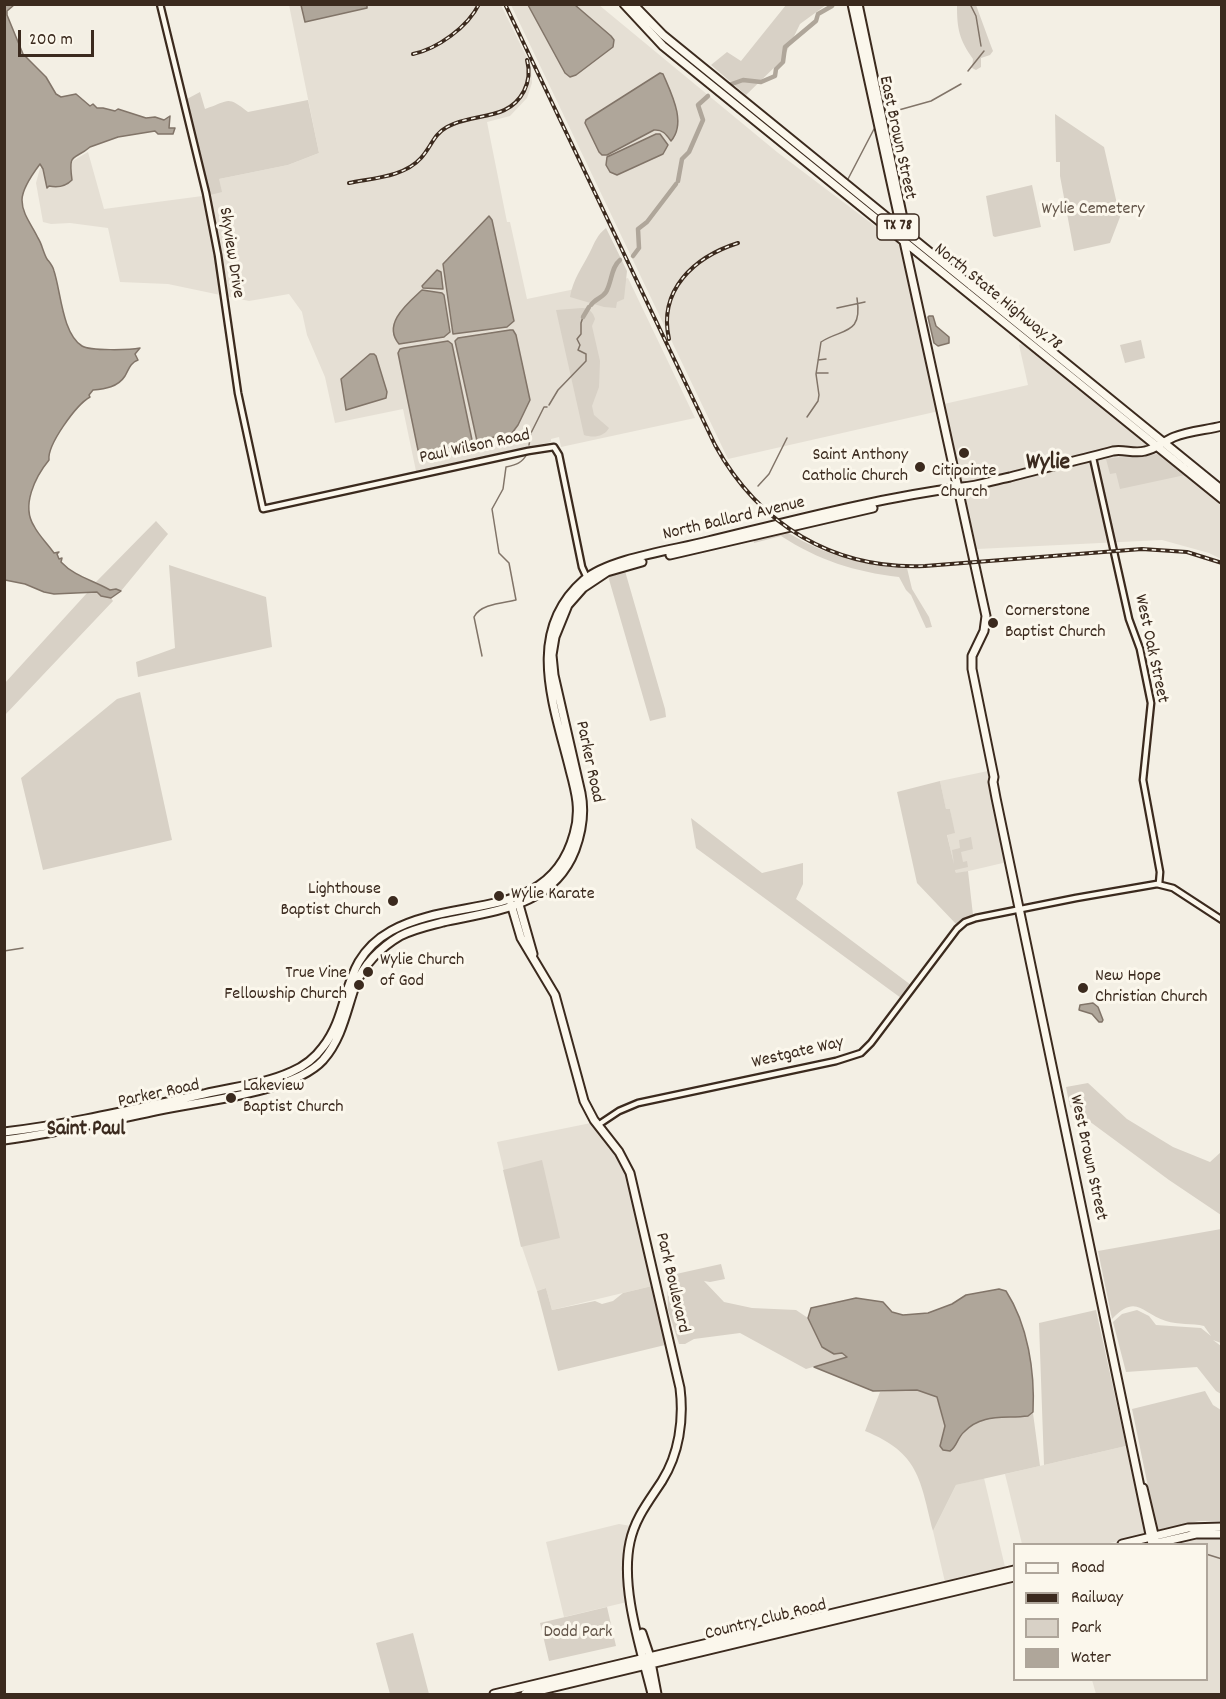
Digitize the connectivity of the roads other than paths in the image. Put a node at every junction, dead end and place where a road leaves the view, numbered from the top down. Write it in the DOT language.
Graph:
graph roads {
  1 [pos="160,4"];
  2 [pos="624,4"];
  3 [pos="633,4"];
  4 [pos="852,4"];
  5 [pos="858,4"];
  6 [pos="866,60"];
  7 [pos="896,210"];
  8 [pos="885,217"];
  9 [pos="904,237"];
  10 [pos="922,256"];
  11 [pos="912,262"];
  12 [pos="912,277"];
  13 [pos="975,277"];
  14 [pos="971,286"];
  15 [pos="1221,428"];
  16 [pos="1147,439"];
  17 [pos="1177,440"];
  18 [pos="1162,446"];
  19 [pos="1147,451"];
  20 [pos="1176,452"];
  21 [pos="1103,455"];
  22 [pos="1093,458"];
  23 [pos="960,488"];
  24 [pos="1221,490"];
  25 [pos="1221,499"];
  26 [pos="263,508"];
  27 [pos="588,580"];
  28 [pos="1159,884"];
  29 [pos="515,903"];
  30 [pos="1022,908"];
  31 [pos="1221,920"];
  32 [pos="1056,1075"];
  33 [pos="598,1125"];
  34 [pos="4,1132"];
  35 [pos="1068,1136"];
  36 [pos="4,1140"];
  37 [pos="1075,1153"];
  38 [pos="1079,1183"];
  39 [pos="1136,1473"];
  40 [pos="1143,1486"];
  41 [pos="1221,1527"];
  42 [pos="1221,1534"];
  43 [pos="1153,1541"];
  44 [pos="1138,1543"];
  45 [pos="1013,1570"];
  46 [pos="1013,1577"];
  47 [pos="795,1626"];
  48 [pos="648,1661"];
  49 [pos="577,1678"];
  50 [pos="494,1695"];
  51 [pos="525,1695"];
  52 [pos="652,1695"];
  53 [pos="657,1695"];
  1 -- 26 [label="street, Skyview Drive"];
  2 -- 9 [label="main road, North State Highway 78 / TX 78"];
  3 -- 8 [label="main road, North State Highway 78 / TX 78"];
  4 -- 6 [label="main road, East Brown Street"];
  5 -- 6 [label="main road, East Brown Street"];
  6 -- 7 [label="main road, East Brown Street"];
  6 -- 9 [label="main road, East Brown Street"];
  7 -- 8 [label="main road"];
  7 -- 9 [label="main road, East Brown Street"];
  8 -- 9 [label="main road, North State Highway 78 / TX 78"];
  9 -- 10 [label="main road, North State Highway 78 / TX 78"];
  9 -- 11 [label="main road, East Brown Street"];
  9 -- 12 [label="main road, East Brown Street"];
  9 -- 14 [label="main road, North State Highway 78 / TX 78"];
  10 -- 11 [label="main road"];
  10 -- 16 [label="main road, North State Highway 78 / TX 78"];
  11 -- 12 [label="main road, East Brown Street"];
  12 -- 23 [label="main road, East Brown Street"];
  13 -- 14 [label="main road"];
  14 -- 18 [label="main road, North State Highway 78 / TX 78"];
  15 -- 17 [label="main road"];
  15 -- 18 [label="main road"];
  16 -- 18 [label="main road, North State Highway 78 / TX 78"];
  16 -- 19 [label="main road"];
  17 -- 18 [label="main road"];
  17 -- 20 [label="main road"];
  18 -- 19 [label="main road"];
  18 -- 20 [label="main road, TX 78"];
  18 -- 21 [label="main road"];
  18 -- 25 [label="main road, TX 78"];
  19 -- 21 [label="main road"];
  20 -- 24 [label="main road, TX 78"];
  21 -- 22 [label="main road, North Ballard Avenue"];
  22 -- 23 [label="main road, North Ballard Avenue"];
  22 -- 28 [label="street, West Oak Street"];
  23 -- 27 [label="main road, North Ballard Avenue"];
  23 -- 30 [label="main road, West Brown Street"];
  26 -- 27 [label="street, Paul Wilson Road"];
  27 -- 29 [label="main road, Parker Road"];
  28 -- 30 [label="street, Westgate Way"];
  28 -- 31 [label="street"];
  29 -- 33 [label="main road, Park Boulevard"];
  29 -- 34 [label="main road, Parker Road"];
  29 -- 36 [label="main road, Parker Road"];
  30 -- 32 [label="main road, West Brown Street"];
  30 -- 33 [label="street, Westgate Way"];
  32 -- 37 [label="main road, West Brown Street"];
  32 -- 38 [label="main road, West Brown Street"];
  33 -- 48 [label="main road, Park Boulevard"];
  35 -- 37 [label="main road"];
  37 -- 38 [label="main road, West Brown Street"];
  38 -- 39 [label="main road, West Brown Street"];
  38 -- 40 [label="main road, West Brown Street"];
  39 -- 40 [label="main road"];
  39 -- 43 [label="main road, West Brown Street"];
  40 -- 43 [label="main road, West Brown Street"];
  41 -- 43 [label="main road"];
  42 -- 43 [label="main road"];
  43 -- 44 [label="main road"];
  45 -- 47 [label="main road"];
  46 -- 47 [label="main road, Country Club Road"];
  47 -- 48 [label="main road, Country Club Road"];
  48 -- 49 [label="main road, Country Club Road"];
  48 -- 52 [label="main road"];
  48 -- 53 [label="main road"];
  49 -- 50 [label="main road, Country Club Road"];
  49 -- 51 [label="main road, Country Club Road"];
}
